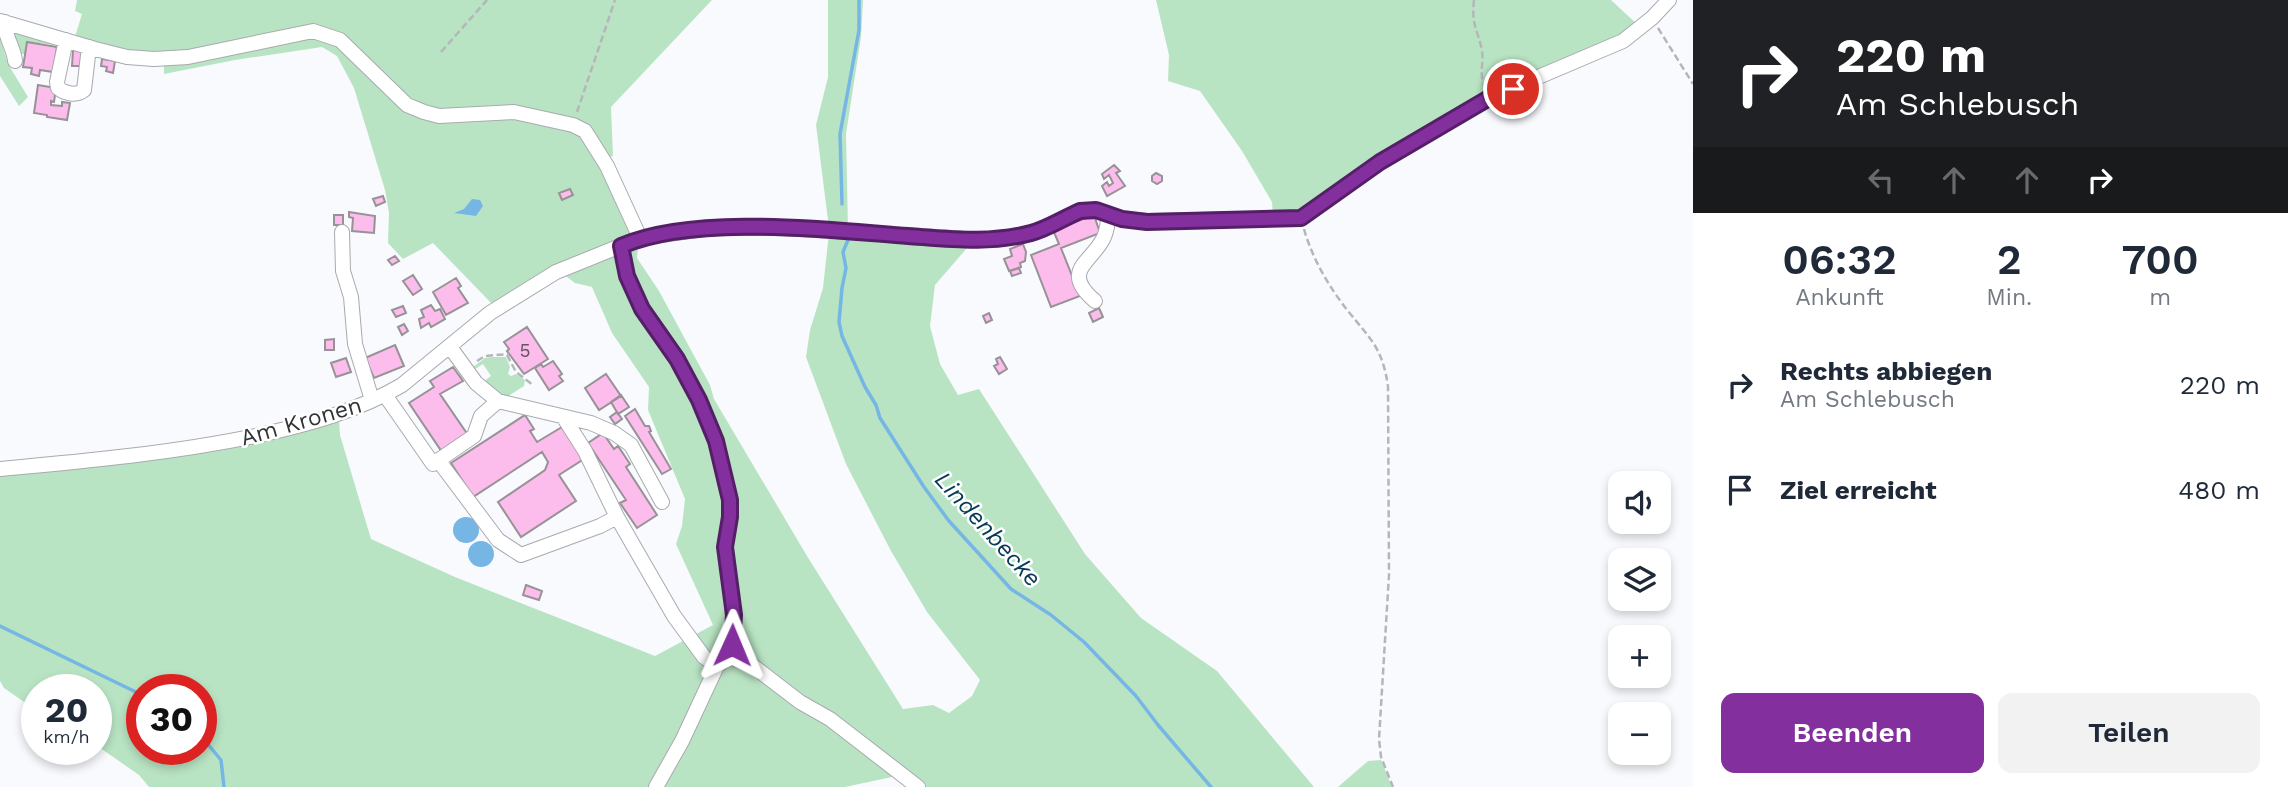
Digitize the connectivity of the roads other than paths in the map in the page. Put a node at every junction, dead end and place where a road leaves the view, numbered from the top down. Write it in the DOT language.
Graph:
graph roads {
  1 [pos="1669,0"];
  2 [pos="3,22"];
  3 [pos="66,40"];
  4 [pos="89,47"];
  5 [pos="16,61"];
  6 [pos="1108,215"];
  7 [pos="342,232"];
  8 [pos="640,238"];
  9 [pos="621,246"];
  10 [pos="1095,301"];
  11 [pos="450,347"];
  12 [pos="379,397"];
  13 [pos="498,401"];
  14 [pos="564,418"];
  15 [pos="438,460"];
  16 [pos="0,469"];
  17 [pos="662,502"];
  18 [pos="617,517"];
  19 [pos="729,656"];
  20 [pos="717,666"];
  21 [pos="656,787"];
  22 [pos="918,787"];
  1 -- 6 [label="street, Am Kronen"];
  2 -- 3 [label="street"];
  2 -- 5 [label="street"];
  3 -- 4 [label="street"];
  3 -- 4 [label="street"];
  4 -- 8 [label="street"];
  6 -- 8 [label="street, Am Kronen"];
  6 -- 10 [label="street"];
  7 -- 12 [label="street"];
  8 -- 9 [label="street, Am Kronen"];
  9 -- 11 [label="street, Am Kronen"];
  9 -- 19 [label="street"];
  11 -- 12 [label="street, Am Kronen"];
  11 -- 13 [label="street"];
  12 -- 15 [label="street"];
  12 -- 16 [label="street, Am Kronen"];
  13 -- 14 [label="street"];
  13 -- 15 [label="street"];
  14 -- 17 [label="street"];
  14 -- 18 [label="street"];
  15 -- 18 [label="street"];
  18 -- 20 [label="street"];
  19 -- 20 [label="street"];
  19 -- 22 [label="street"];
  20 -- 21 [label="street"];
}
